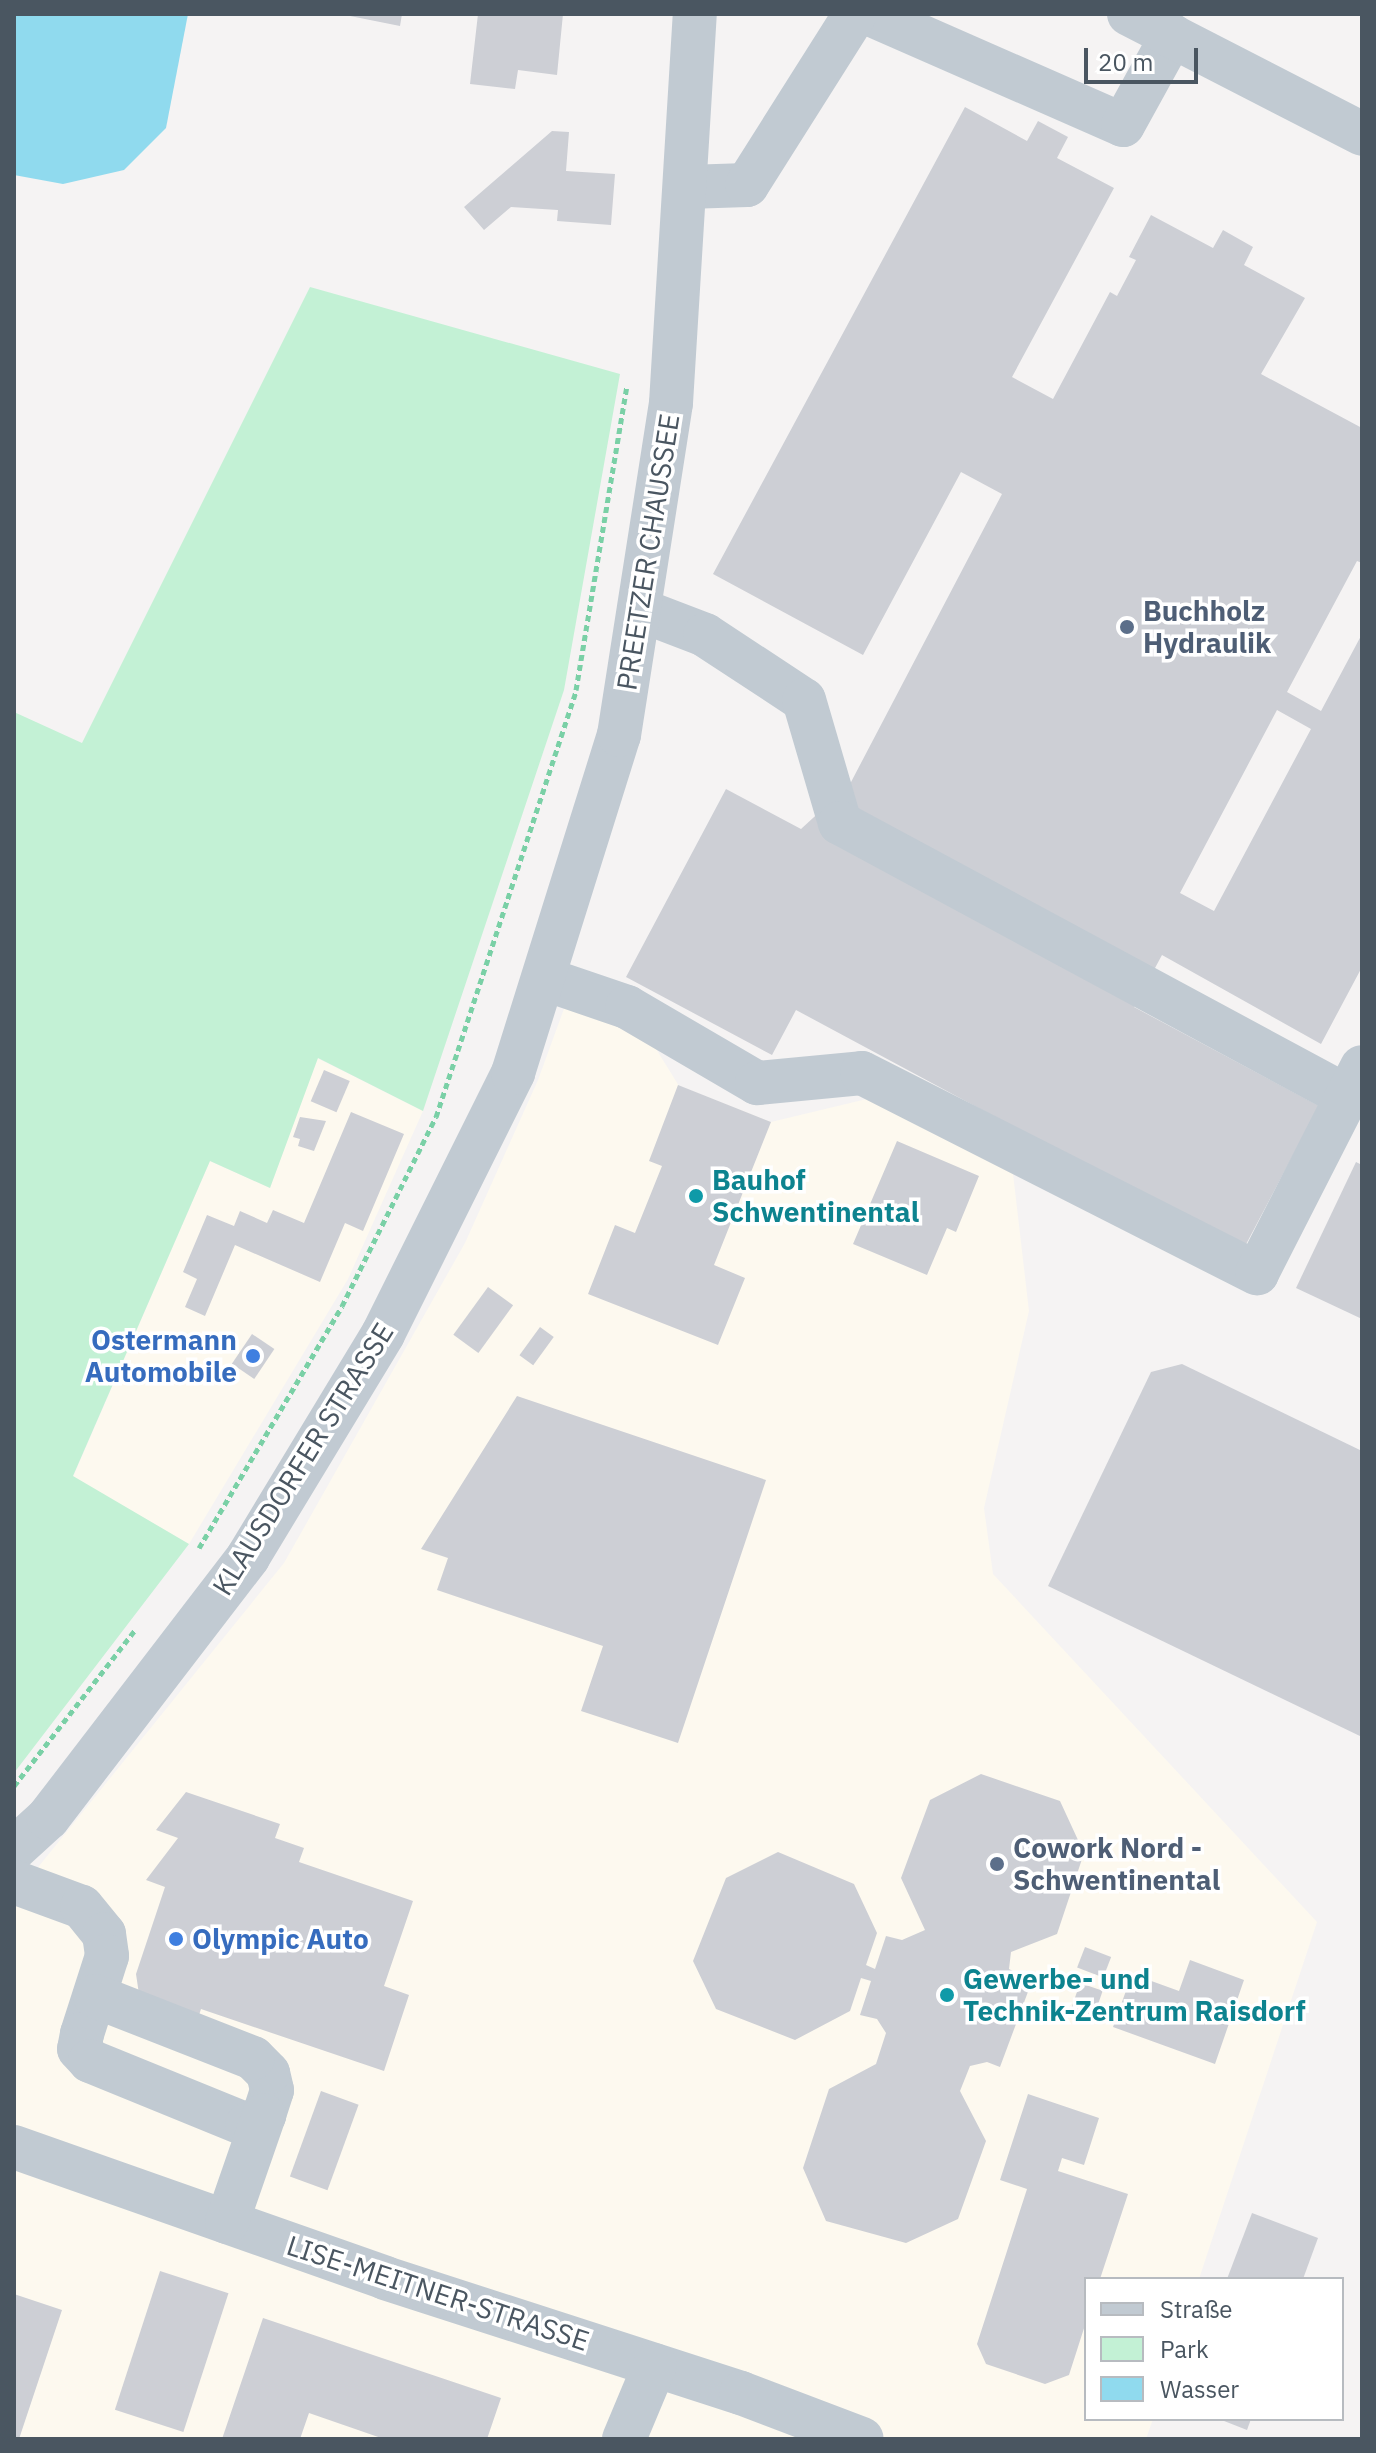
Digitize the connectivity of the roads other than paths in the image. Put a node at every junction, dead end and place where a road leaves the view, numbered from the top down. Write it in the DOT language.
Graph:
graph roads {
  1 [pos="695,14"];
  2 [pos="855,14"];
  3 [pos="870,14"];
  4 [pos="1129,14"];
  5 [pos="1172,36"];
  6 [pos="1362,134"];
  7 [pos="687,187"];
  8 [pos="640,610"];
  9 [pos="545,979"];
  10 [pos="513,1073"];
  11 [pos="1355,1082"];
  12 [pos="14,1849"];
  13 [pos="14,1882"];
  14 [pos="95,1996"];
  15 [pos="264,2115"];
  16 [pos="14,2147"];
  17 [pos="227,2222"];
  18 [pos="655,2365"];
  19 [pos="624,2439"];
  20 [pos="862,2439"];
  1 -- 7 [label="street, PREETZER CHAUSSEE"];
  2 -- 7 [label="street"];
  3 -- 5 [label="street"];
  4 -- 5 [label="street"];
  5 -- 6 [label="street"];
  7 -- 8 [label="street, PREETZER CHAUSSEE"];
  8 -- 9 [label="street, PREETZER CHAUSSEE"];
  8 -- 11 [label="street"];
  9 -- 10 [label="street, PREETZER CHAUSSEE"];
  9 -- 11 [label="street"];
  10 -- 12 [label="street, KLAUSDORFER STRASSE"];
  13 -- 14 [label="street"];
  14 -- 15 [label="street"];
  14 -- 15 [label="street"];
  15 -- 17 [label="street"];
  16 -- 17 [label="street, LISE-MEITNER-STRASSE"];
  17 -- 18 [label="street, LISE-MEITNER-STRASSE"];
  18 -- 19 [label="street"];
  18 -- 20 [label="street, LISE-MEITNER-STRASSE"];
}
